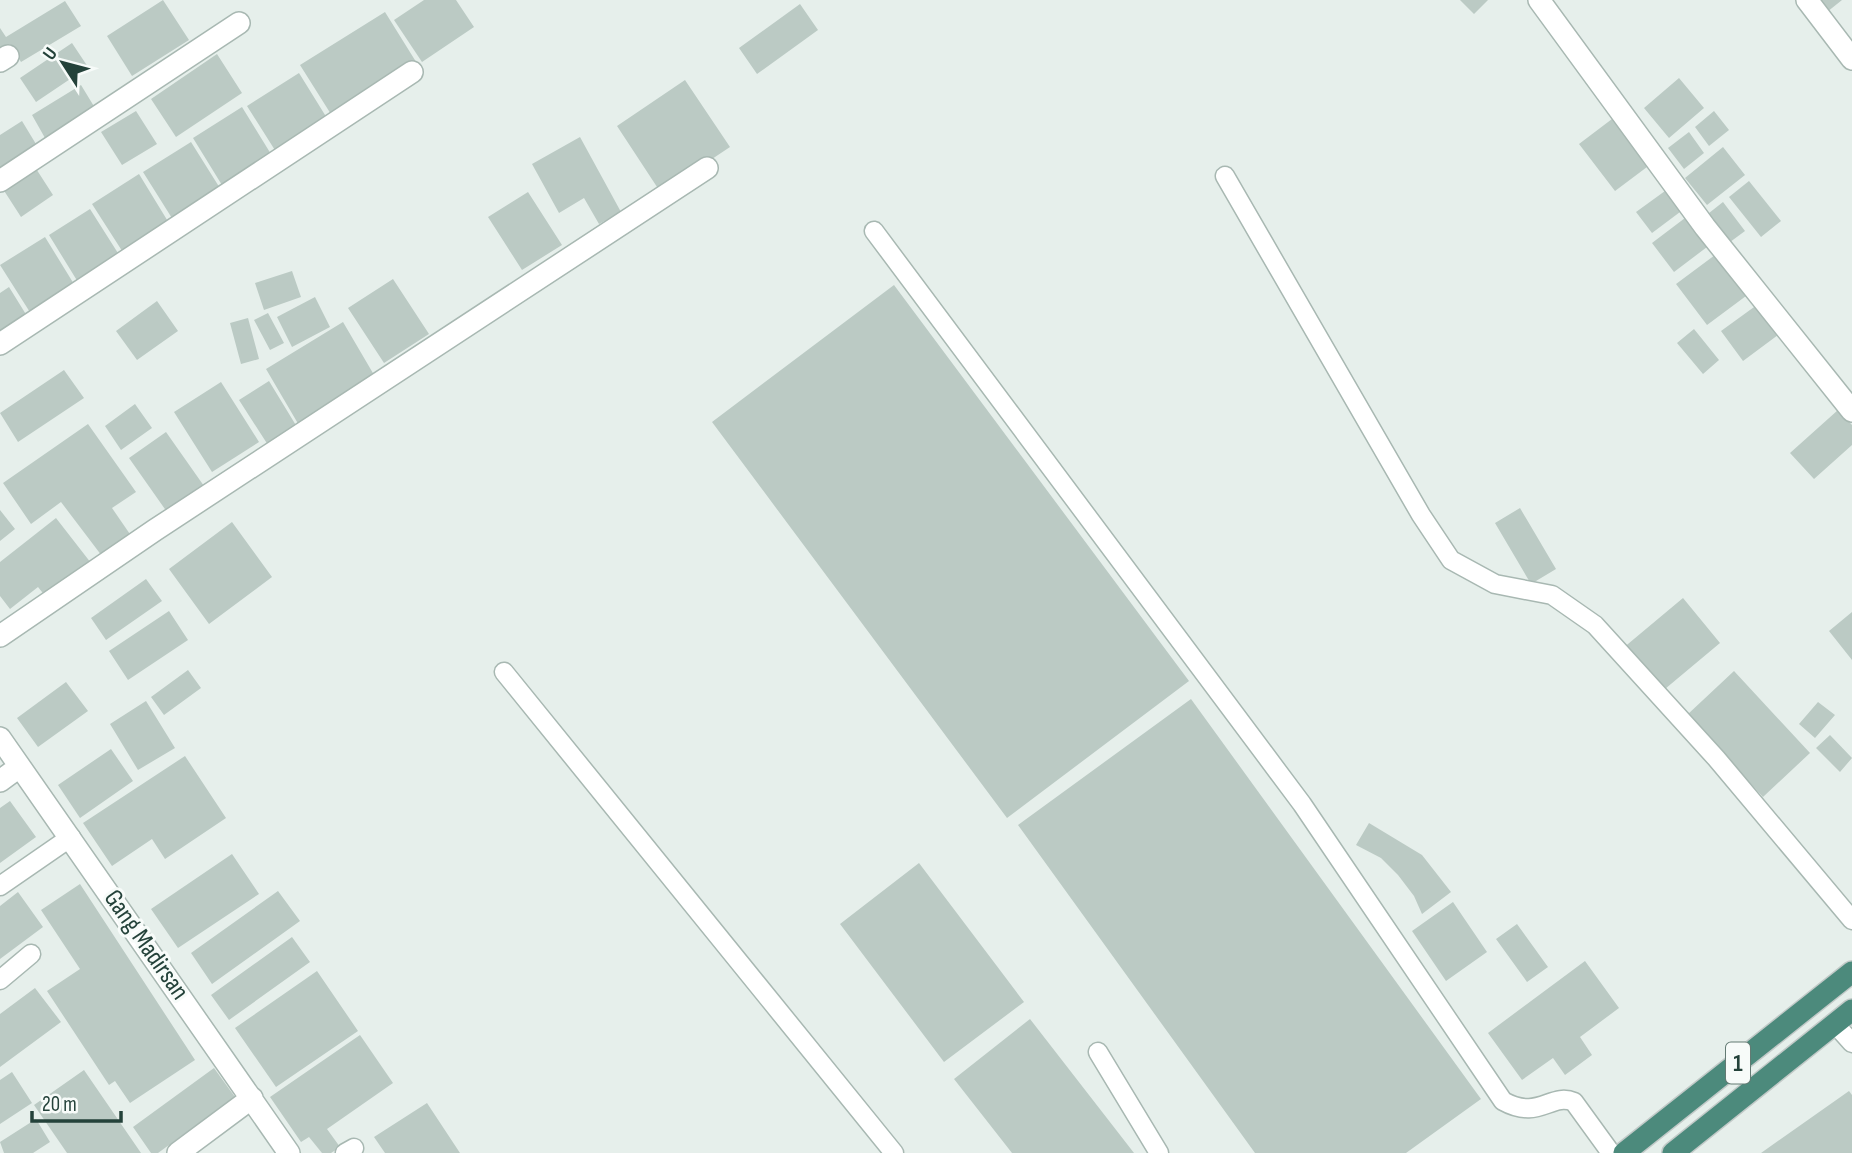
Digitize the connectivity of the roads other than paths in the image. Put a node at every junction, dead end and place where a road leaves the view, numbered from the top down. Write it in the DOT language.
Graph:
graph roads {
  1 [pos="1539,0"];
  2 [pos="1807,0"];
  3 [pos="239,23"];
  4 [pos="1852,59"];
  5 [pos="412,72"];
  6 [pos="707,168"];
  7 [pos="1225,176"];
  8 [pos="0,181"];
  9 [pos="874,231"];
  10 [pos="0,344"];
  11 [pos="1852,411"];
  12 [pos="0,636"];
  13 [pos="504,672"];
  14 [pos="0,738"];
  15 [pos="19,767"];
  16 [pos="0,781"];
  17 [pos="71,837"];
  18 [pos="0,886"];
  19 [pos="1852,920"];
  20 [pos="31,954"];
  21 [pos="1852,972"];
  22 [pos="0,980"];
  23 [pos="1852,1010"];
  24 [pos="1835,1024"];
  25 [pos="1852,1043"];
  26 [pos="1098,1052"];
  27 [pos="252,1098"];
  28 [pos="178,1153"];
  29 [pos="289,1153"];
  30 [pos="894,1153"];
  31 [pos="1159,1153"];
  32 [pos="1611,1153"];
  33 [pos="1624,1153"];
  34 [pos="1673,1153"];
  1 -- 11 [label="street"];
  2 -- 4 [label="street"];
  3 -- 8 [label="street"];
  5 -- 10 [label="street"];
  6 -- 12 [label="street"];
  7 -- 19 [label="lane"];
  9 -- 32 [label="lane"];
  13 -- 30 [label="lane"];
  14 -- 15 [label="street, Gang Madirsan"];
  15 -- 16 [label="street"];
  15 -- 17 [label="street, Gang Madirsan"];
  17 -- 18 [label="lane"];
  17 -- 27 [label="street, Gang Madirsan"];
  20 -- 22 [label="lane"];
  21 -- 33 [label="highway, 1"];
  23 -- 24 [label="highway, 1"];
  24 -- 25 [label="lane"];
  24 -- 34 [label="highway, 1"];
  26 -- 31 [label="lane"];
  27 -- 28 [label="street"];
  27 -- 29 [label="street, Gang Madirsan"];
}
